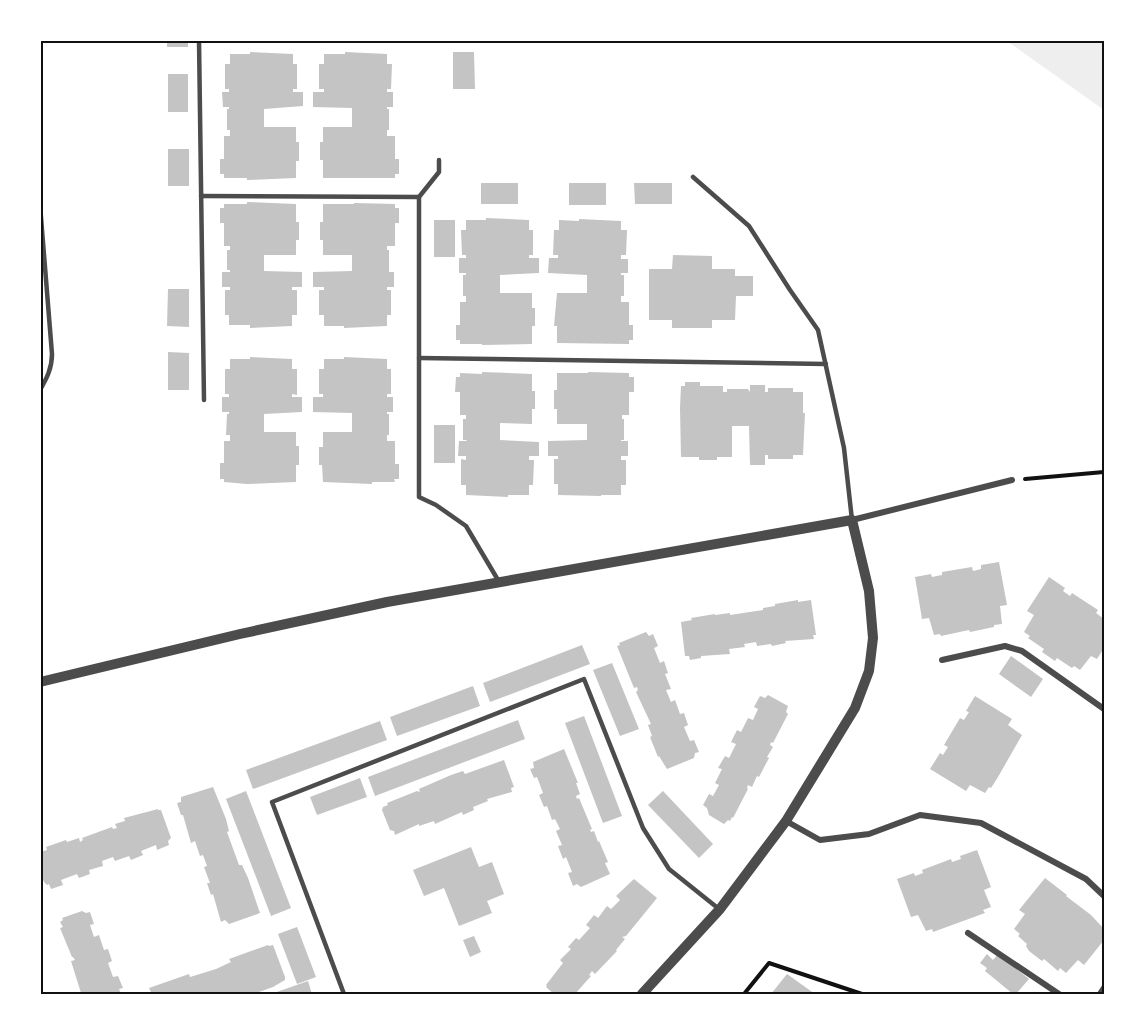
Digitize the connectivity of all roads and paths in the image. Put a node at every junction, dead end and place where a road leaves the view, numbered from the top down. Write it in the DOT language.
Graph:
graph roads {
  1 [pos="199,40"];
  2 [pos="439,160"];
  3 [pos="693,177"];
  4 [pos="201,196"];
  5 [pos="419,197"];
  6 [pos="40,205"];
  7 [pos="419,358"];
  8 [pos="826,364"];
  9 [pos="40,390"];
  10 [pos="204,400"];
  11 [pos="1104,472"];
  12 [pos="1012,480"];
  13 [pos="40,501"];
  14 [pos="40,507"];
  15 [pos="852,520"];
  16 [pos="500,583"];
  17 [pos="942,660"];
  18 [pos="40,682"];
  19 [pos="1104,709"];
  20 [pos="786,821"];
  21 [pos="1104,896"];
  22 [pos="720,909"];
  23 [pos="968,933"];
  24 [pos="1104,988"];
  25 [pos="344,994"];
  26 [pos="642,994"];
  27 [pos="744,994"];
  28 [pos="862,994"];
  29 [pos="1059,994"];
  30 [pos="1100,994"];
  1 -- 4 [label="lane"];
  2 -- 5 [label="lane"];
  3 -- 8 [label="lane"];
  4 -- 5 [label="lane"];
  4 -- 10 [label="lane"];
  5 -- 7 [label="lane"];
  6 -- 9 [label="lane"];
  7 -- 8 [label="lane"];
  7 -- 16 [label="lane"];
  8 -- 15 [label="lane"];
  11 -- 12 [label="path"];
  12 -- 15 [label="street"];
  13 -- 14 [label="lane"];
  15 -- 16 [label="street"];
  15 -- 20 [label="street"];
  16 -- 18 [label="street"];
  17 -- 19 [label="street"];
  20 -- 21 [label="street"];
  20 -- 22 [label="street"];
  22 -- 25 [label="lane"];
  22 -- 26 [label="street"];
  23 -- 29 [label="street"];
  24 -- 30 [label="street"];
  27 -- 28 [label="path"];
}
